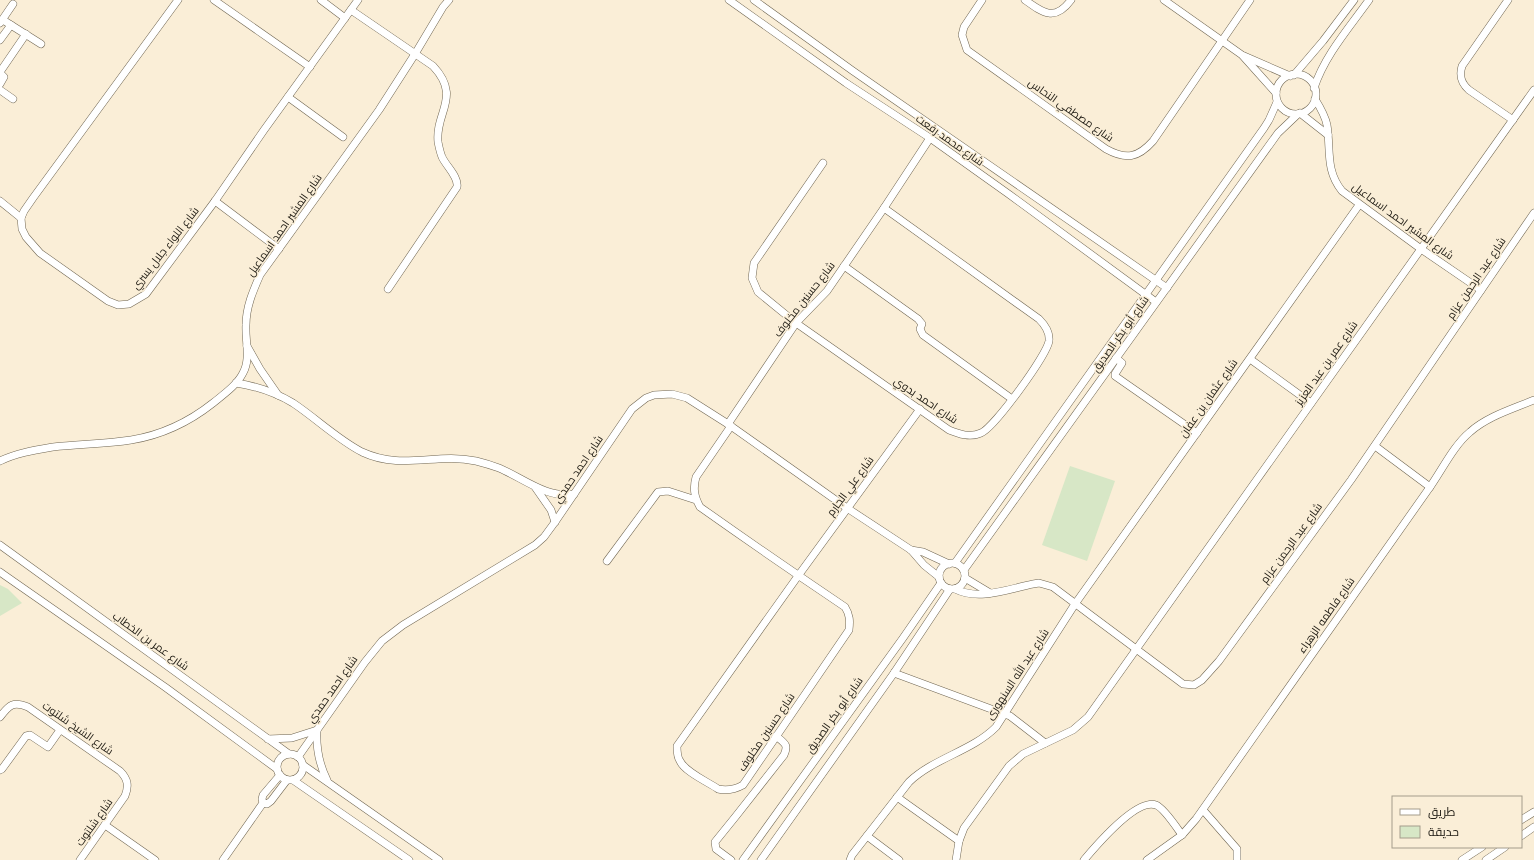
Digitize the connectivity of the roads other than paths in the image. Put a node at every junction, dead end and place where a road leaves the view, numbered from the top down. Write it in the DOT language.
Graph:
graph roads {
  1 [pos="178,0"];
  2 [pos="214,0"];
  3 [pos="321,0"];
  4 [pos="358,0"];
  5 [pos="449,0"];
  6 [pos="729,0"];
  7 [pos="754,0"];
  8 [pos="982,0"];
  9 [pos="1025,0"];
  10 [pos="1071,0"];
  11 [pos="1164,0"];
  12 [pos="1250,0"];
  13 [pos="1354,0"];
  14 [pos="1369,0"];
  15 [pos="1508,0"];
  16 [pos="13,4"];
  17 [pos="351,10"];
  18 [pos="345,18"];
  19 [pos="1,22"];
  20 [pos="11,25"];
  21 [pos="26,34"];
  22 [pos="0,40"];
  23 [pos="1221,41"];
  24 [pos="41,44"];
  25 [pos="415,54"];
  26 [pos="1242,56"];
  27 [pos="844,65"];
  28 [pos="310,67"];
  29 [pos="853,71"];
  30 [pos="0,72"];
  31 [pos="1292,75"];
  32 [pos="836,76"];
  33 [pos="846,83"];
  34 [pos="0,84"];
  35 [pos="1314,88"];
  36 [pos="0,90"];
  37 [pos="1534,90"];
  38 [pos="1276,93"];
  39 [pos="288,98"];
  40 [pos="13,99"];
  41 [pos="1315,99"];
  42 [pos="1278,102"];
  43 [pos="1299,114"];
  44 [pos="1513,120"];
  45 [pos="1328,134"];
  46 [pos="343,137"];
  47 [pos="930,138"];
  48 [pos="823,163"];
  49 [pos="0,201"];
  50 [pos="215,201"];
  51 [pos="1359,204"];
  52 [pos="884,208"];
  53 [pos="1534,213"];
  54 [pos="22,218"];
  55 [pos="1531,223"];
  56 [pos="279,249"];
  57 [pos="1421,249"];
  58 [pos="844,266"];
  59 [pos="1155,280"];
  60 [pos="1166,288"];
  61 [pos="388,289"];
  62 [pos="1481,290"];
  63 [pos="1145,294"];
  64 [pos="1156,302"];
  65 [pos="796,323"];
  66 [pos="246,346"];
  67 [pos="1116,358"];
  68 [pos="1250,359"];
  69 [pos="236,383"];
  70 [pos="279,396"];
  71 [pos="1012,399"];
  72 [pos="1534,400"];
  73 [pos="1311,403"];
  74 [pos="920,409"];
  75 [pos="729,425"];
  76 [pos="1197,433"];
  77 [pos="1375,446"];
  78 [pos="0,461"];
  79 [pos="535,487"];
  80 [pos="1430,487"];
  81 [pos="574,494"];
  82 [pos="696,500"];
  83 [pos="847,508"];
  84 [pos="555,522"];
  85 [pos="0,545"];
  86 [pos="911,550"];
  87 [pos="607,561"];
  88 [pos="952,564"];
  89 [pos="964,570"];
  90 [pos="0,572"];
  91 [pos="798,576"];
  92 [pos="965,578"];
  93 [pos="940,580"];
  94 [pos="953,589"];
  95 [pos="990,593"];
  96 [pos="1076,604"];
  97 [pos="1136,649"];
  98 [pos="894,673"];
  99 [pos="1005,714"];
  100 [pos="0,717"];
  101 [pos="60,730"];
  102 [pos="317,730"];
  103 [pos="776,736"];
  104 [pos="267,739"];
  105 [pos="1045,742"];
  106 [pos="289,754"];
  107 [pos="298,757"];
  108 [pos="303,764"];
  109 [pos="0,770"];
  110 [pos="279,772"];
  111 [pos="290,780"];
  112 [pos="328,782"];
  113 [pos="125,796"];
  114 [pos="897,798"];
  115 [pos="263,803"];
  116 [pos="1203,810"];
  117 [pos="1534,812"];
  118 [pos="1522,819"];
  119 [pos="105,825"];
  120 [pos="1534,827"];
  121 [pos="1182,835"];
  122 [pos="1522,835"];
  123 [pos="867,836"];
  124 [pos="959,841"];
  125 [pos="1480,848"];
  126 [pos="1504,848"];
  127 [pos="80,860"];
  128 [pos="155,860"];
  129 [pos="223,860"];
  130 [pos="409,860"];
  131 [pos="439,860"];
  132 [pos="731,860"];
  133 [pos="743,860"];
  134 [pos="761,860"];
  135 [pos="850,860"];
  136 [pos="899,860"];
  137 [pos="956,860"];
  138 [pos="1084,860"];
  139 [pos="1147,860"];
  140 [pos="1237,860"];
  141 [pos="1462,860"];
  142 [pos="1486,860"];
  1 -- 54 [label="street"];
  2 -- 28 [label="street"];
  3 -- 18 [label="street"];
  4 -- 17 [label="street, شارع اللواء جلال يسري"];
  5 -- 25 [label="street, شارع المشير احمد اسماعيل"];
  6 -- 32 [label="street, شارع محمد رفعت"];
  7 -- 27 [label="street, شارع محمد رفعت"];
  8 -- 23 [label="street, شارع مصطفي النحاس"];
  9 -- 10 [label="street"];
  11 -- 23 [label="street"];
  12 -- 23 [label="street, شارع مصطفي النحاس"];
  13 -- 31 [label="street"];
  14 -- 35 [label="street"];
  15 -- 44 [label="street"];
  16 -- 19 [label="street"];
  17 -- 18 [label="street, شارع اللواء جلال يسري"];
  17 -- 25 [label="street"];
  18 -- 28 [label="street, شارع اللواء جلال يسري"];
  19 -- 20 [label="street"];
  20 -- 21 [label="street"];
  20 -- 22 [label="street"];
  21 -- 24 [label="street"];
  21 -- 30 [label="street"];
  23 -- 26 [label="street"];
  25 -- 56 [label="street, شارع المشير احمد اسماعيل"];
  25 -- 61 [label="street"];
  26 -- 31 [label="street"];
  26 -- 38 [label="street"];
  27 -- 29 [label="street, شارع محمد رفعت"];
  27 -- 32 [label="street"];
  28 -- 39 [label="street, شارع اللواء جلال يسري"];
  29 -- 33 [label="street"];
  29 -- 59 [label="street, شارع محمد رفعت"];
  30 -- 34 [label="street"];
  31 -- 35 [label="street"];
  31 -- 38 [label="street"];
  32 -- 33 [label="street, شارع محمد رفعت"];
  33 -- 47 [label="street, شارع محمد رفعت"];
  35 -- 41 [label="street"];
  36 -- 40 [label="street"];
  37 -- 44 [label="street, شارع عمر بن عبد العزيز"];
  38 -- 42 [label="street"];
  39 -- 46 [label="street"];
  39 -- 50 [label="street, شارع اللواء جلال يسري"];
  41 -- 43 [label="street"];
  41 -- 45 [label="street, شارع المشير احمد اسماعيل"];
  42 -- 43 [label="street"];
  42 -- 59 [label="street, شارع أبو بكر الصديق"];
  43 -- 45 [label="street"];
  43 -- 60 [label="street, شارع أبو بكر الصديق"];
  44 -- 57 [label="street, شارع عمر بن عبد العزيز"];
  45 -- 51 [label="street, شارع المشير احمد اسماعيل"];
  47 -- 52 [label="street, شارع حسنين مخلوف"];
  47 -- 63 [label="street, شارع محمد رفعت"];
  48 -- 65 [label="street, شارع احمد بدوي"];
  49 -- 54 [label="street"];
  50 -- 54 [label="street, شارع اللواء جلال يسري"];
  50 -- 56 [label="street"];
  51 -- 57 [label="street, شارع المشير احمد اسماعيل"];
  51 -- 68 [label="street, شارع عثمان بن عفان"];
  52 -- 58 [label="street, شارع حسنين مخلوف"];
  52 -- 71 [label="street, شارع احمد بدوي"];
  53 -- 55 [label="street, شارع عبد الرحمن عزام"];
  55 -- 62 [label="street, شارع عبد الرحمن عزام"];
  56 -- 66 [label="street, شارع المشير احمد اسماعيل"];
  57 -- 62 [label="street, شارع المشير احمد اسماعيل"];
  57 -- 73 [label="street, شارع عمر بن عبد العزيز"];
  58 -- 65 [label="street, شارع حسنين مخلوف"];
  58 -- 71 [label="street"];
  59 -- 60 [label="street, شارع محمد رفعت"];
  59 -- 63 [label="street, شارع أبو بكر الصديق"];
  60 -- 64 [label="street, شارع أبو بكر الصديق"];
  62 -- 77 [label="street, شارع عبد الرحمن عزام"];
  63 -- 64 [label="street, شارع محمد رفعت"];
  63 -- 88 [label="street, شارع أبو بكر الصديق"];
  64 -- 67 [label="street, شارع أبو بكر الصديق"];
  65 -- 74 [label="street, شارع احمد بدوي"];
  65 -- 75 [label="street, شارع حسنين مخلوف"];
  66 -- 69 [label="street, شارع المشير احمد اسماعيل"];
  66 -- 70 [label="street"];
  67 -- 76 [label="street"];
  67 -- 89 [label="street, شارع أبو بكر الصديق"];
  68 -- 73 [label="street"];
  68 -- 76 [label="street, شارع عثمان بن عفان"];
  69 -- 70 [label="street"];
  69 -- 78 [label="street, شارع المشير احمد اسماعيل"];
  70 -- 79 [label="street"];
  71 -- 74 [label="street, شارع احمد بدوي"];
  72 -- 80 [label="street, شارع فاطمه الزهراء"];
  73 -- 97 [label="street, شارع عمر بن عبد العزيز"];
  74 -- 83 [label="street, شارع علي الجارم"];
  75 -- 81 [label="street, شارع احمد حمدي"];
  75 -- 82 [label="street, شارع حسنين مخلوف"];
  75 -- 83 [label="street, شارع احمد حمدي"];
  76 -- 96 [label="street, شارع عثمان بن عفان"];
  77 -- 80 [label="street"];
  77 -- 97 [label="street, شارع عبد الرحمن عزام"];
  79 -- 81 [label="street"];
  79 -- 84 [label="street"];
  80 -- 116 [label="street, شارع فاطمه الزهراء"];
  81 -- 84 [label="street, شارع احمد حمدي"];
  82 -- 87 [label="street"];
  82 -- 91 [label="street, شارع حسنين مخلوف"];
  83 -- 86 [label="street, شارع احمد حمدي"];
  83 -- 91 [label="street, شارع علي الجارم"];
  84 -- 102 [label="street, شارع احمد حمدي"];
  85 -- 104 [label="street, شارع عمر بن الخطاب"];
  86 -- 88 [label="street, شارع احمد حمدي"];
  86 -- 93 [label="street, شارع احمد حمدي"];
  88 -- 89 [label="street"];
  88 -- 93 [label="street"];
  89 -- 92 [label="street"];
  90 -- 110 [label="street"];
  91 -- 103 [label="street, شارع حسنين مخلوف"];
  91 -- 103 [label="street, شارع حسنين مخلوف"];
  92 -- 94 [label="street"];
  92 -- 95 [label="street"];
  93 -- 94 [label="street"];
  93 -- 133 [label="street, شارع أبو بكر الصديق"];
  94 -- 95 [label="street, شارع عبد الرحمن عزام"];
  94 -- 98 [label="street"];
  95 -- 96 [label="street, شارع عبد الرحمن عزام"];
  96 -- 97 [label="street, شارع عبد الرحمن عزام"];
  96 -- 99 [label="street, شارع عبد الله السنهورى"];
  97 -- 105 [label="street"];
  98 -- 99 [label="street"];
  98 -- 134 [label="street"];
  99 -- 105 [label="street"];
  99 -- 114 [label="street, شارع عبد الله السنهورى"];
  100 -- 101 [label="street, شارع الشيخ شلتوت"];
  101 -- 109 [label="street"];
  101 -- 113 [label="street, شارع الشيخ شلتوت"];
  102 -- 104 [label="street"];
  102 -- 107 [label="street, شارع احمد حمدي"];
  102 -- 112 [label="street"];
  103 -- 132 [label="street"];
  104 -- 106 [label="street, شارع عمر بن الخطاب"];
  105 -- 124 [label="street"];
  106 -- 107 [label="street"];
  106 -- 110 [label="street"];
  107 -- 108 [label="street"];
  108 -- 111 [label="street"];
  108 -- 112 [label="street"];
  110 -- 111 [label="street"];
  110 -- 115 [label="street"];
  111 -- 115 [label="street"];
  111 -- 130 [label="street"];
  112 -- 131 [label="street"];
  113 -- 119 [label="street, شارع شلتوت"];
  114 -- 123 [label="street, شارع عبد الله السنهورى"];
  114 -- 124 [label="street"];
  115 -- 129 [label="street"];
  116 -- 121 [label="street, شارع فاطمه الزهراء"];
  116 -- 140 [label="street"];
  117 -- 118 [label="street"];
  119 -- 127 [label="street, شارع شلتوت"];
  119 -- 128 [label="street"];
  120 -- 122 [label="street"];
  121 -- 138 [label="street"];
  121 -- 139 [label="street, شارع فاطمه الزهراء"];
  123 -- 135 [label="street, شارع عبد الله السنهورى"];
  123 -- 136 [label="street"];
  124 -- 137 [label="street"];
  125 -- 141 [label="street"];
  126 -- 142 [label="street"];
}
